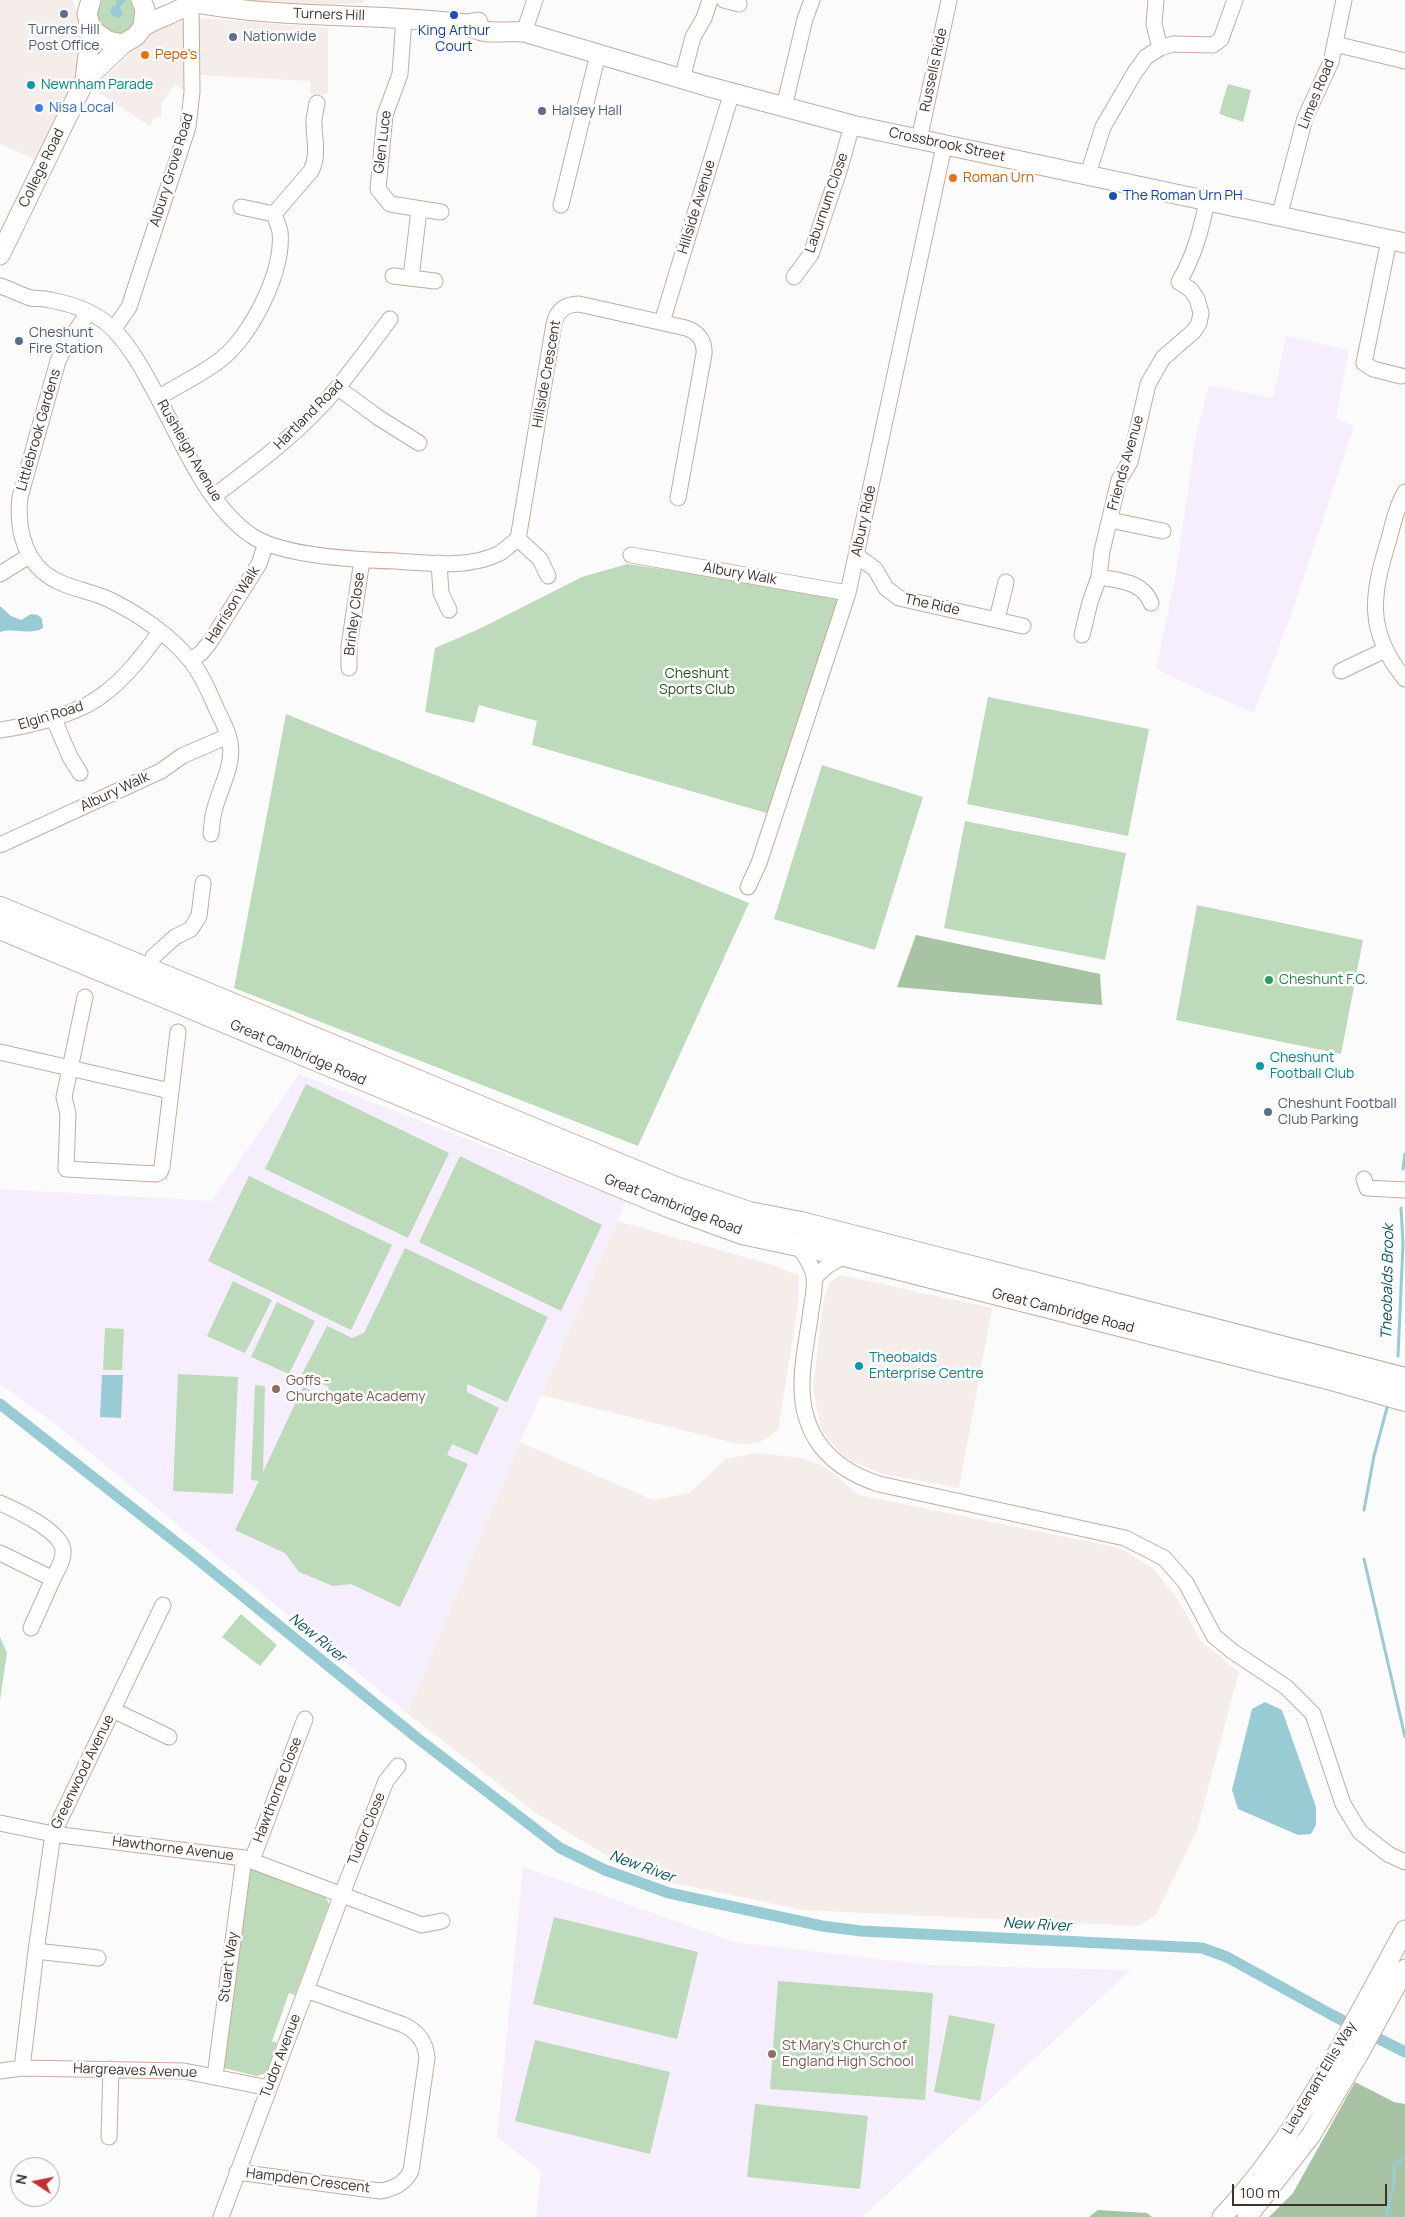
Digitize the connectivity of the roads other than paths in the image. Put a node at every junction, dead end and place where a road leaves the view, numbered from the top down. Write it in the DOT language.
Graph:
graph roads {
  1 [pos="141,0"];
  2 [pos="535,0"];
  3 [pos="710,0"];
  4 [pos="724,0"];
  5 [pos="812,0"];
  6 [pos="949,0"];
  7 [pos="1156,0"];
  8 [pos="1235,0"];
  9 [pos="1344,0"];
  10 [pos="190,1"];
  11 [pos="739,4"];
  12 [pos="87,11"];
  13 [pos="404,18"];
  14 [pos="143,27"];
  15 [pos="524,32"];
  16 [pos="123,44"];
  17 [pos="1335,44"];
  18 [pos="1160,48"];
  19 [pos="598,54"];
  20 [pos="1405,61"];
  21 [pos="682,78"];
  22 [pos="86,80"];
  23 [pos="732,92"];
  24 [pos="317,103"];
  25 [pos="784,107"];
  26 [pos="852,125"];
  27 [pos="919,140"];
  28 [pos="944,146"];
  29 [pos="1088,174"];
  30 [pos="1207,201"];
  31 [pos="561,205"];
  32 [pos="241,207"];
  33 [pos="419,210"];
  34 [pos="441,212"];
  35 [pos="274,214"];
  36 [pos="1279,217"];
  37 [pos="1397,242"];
  38 [pos="0,255"];
  39 [pos="393,276"];
  40 [pos="794,277"];
  41 [pos="411,278"];
  42 [pos="435,281"];
  43 [pos="0,286"];
  44 [pos="88,313"];
  45 [pos="390,319"];
  46 [pos="662,322"];
  47 [pos="114,329"];
  48 [pos="1401,376"];
  49 [pos="338,388"];
  50 [pos="158,398"];
  51 [pos="419,443"];
  52 [pos="1405,492"];
  53 [pos="214,496"];
  54 [pos="678,498"];
  55 [pos="1110,520"];
  56 [pos="1163,531"];
  57 [pos="518,539"];
  58 [pos="266,543"];
  59 [pos="630,555"];
  60 [pos="856,555"];
  61 [pos="29,556"];
  62 [pos="362,560"];
  63 [pos="439,563"];
  64 [pos="0,574"];
  65 [pos="548,576"];
  66 [pos="1099,577"];
  67 [pos="1006,582"];
  68 [pos="848,593"];
  69 [pos="1151,603"];
  70 [pos="449,610"];
  71 [pos="997,619"];
  72 [pos="1023,626"];
  73 [pos="160,632"];
  74 [pos="1082,635"];
  75 [pos="1385,650"];
  76 [pos="191,660"];
  77 [pos="349,668"];
  78 [pos="1341,671"];
  79 [pos="1405,679"];
  80 [pos="53,717"];
  81 [pos="0,730"];
  82 [pos="228,736"];
  83 [pos="80,773"];
  84 [pos="211,834"];
  85 [pos="0,845"];
  86 [pos="203,883"];
  87 [pos="748,887"];
  88 [pos="0,908"];
  89 [pos="5,929"];
  90 [pos="149,969"];
  91 [pos="85,997"];
  92 [pos="178,1032"];
  93 [pos="0,1052"];
  94 [pos="71,1067"];
  95 [pos="170,1092"];
  96 [pos="1364,1179"];
  97 [pos="1402,1190"];
  98 [pos="796,1243"];
  99 [pos="845,1255"];
  100 [pos="814,1277"];
  101 [pos="1405,1381"];
  102 [pos="0,1503"];
  103 [pos="0,1553"];
  104 [pos="53,1579"];
  105 [pos="163,1605"];
  106 [pos="31,1628"];
  107 [pos="112,1710"];
  108 [pos="305,1719"];
  109 [pos="169,1737"];
  110 [pos="398,1766"];
  111 [pos="0,1823"];
  112 [pos="53,1834"];
  113 [pos="248,1859"];
  114 [pos="1405,1862"];
  115 [pos="342,1894"];
  116 [pos="442,1921"];
  117 [pos="1405,1930"];
  118 [pos="36,1951"];
  119 [pos="98,1958"];
  120 [pos="1405,1969"];
  121 [pos="306,1990"];
  122 [pos="1377,2001"];
  123 [pos="1353,2045"];
  124 [pos="22,2068"];
  125 [pos="111,2069"];
  126 [pos="0,2071"];
  127 [pos="215,2076"];
  128 [pos="269,2088"];
  129 [pos="110,2137"];
  130 [pos="237,2172"];
  131 [pos="221,2217"];
  132 [pos="1222,2217"];
  133 [pos="1247,2217"];
  1 -- 14 [label="main road"];
  2 -- 15 [label="street"];
  3 -- 21 [label="street"];
  4 -- 11 [label="street"];
  5 -- 25 [label="street"];
  6 -- 27 [label="street, Russells Ride"];
  7 -- 18 [label="street"];
  8 -- 18 [label="street"];
  9 -- 17 [label="street, Limes Road"];
  10 -- 13 [label="main road, Turners Hill"];
  10 -- 14 [label="main road"];
  10 -- 47 [label="street, Albury Grove Road"];
  12 -- 16 [label="main road"];
  12 -- 22 [label="main road, College Road"];
  13 -- 15 [label="main road, Turners Hill"];
  13 -- 33 [label="street, Glen Luce"];
  14 -- 16 [label="main road, College Road"];
  15 -- 19 [label="main road, Crossbrook Street"];
  16 -- 22 [label="main road, College Road"];
  17 -- 20 [label="street"];
  17 -- 36 [label="street, Limes Road"];
  18 -- 29 [label="street"];
  19 -- 21 [label="main road, Crossbrook Street"];
  19 -- 31 [label="street"];
  21 -- 23 [label="main road, Crossbrook Street"];
  22 -- 38 [label="main road, College Road"];
  23 -- 25 [label="main road, Crossbrook Street"];
  23 -- 46 [label="street, Hillside Avenue"];
  24 -- 35 [label="street"];
  25 -- 26 [label="main road, Crossbrook Street"];
  26 -- 27 [label="main road, Crossbrook Street"];
  26 -- 40 [label="street, Laburnum Close"];
  27 -- 28 [label="main road, Crossbrook Street"];
  28 -- 29 [label="main road, Crossbrook Street"];
  28 -- 60 [label="street, Albury Ride"];
  29 -- 30 [label="main road, Crossbrook Street"];
  30 -- 36 [label="main road, Crossbrook Street"];
  30 -- 55 [label="street, Friends Avenue"];
  32 -- 35 [label="street"];
  33 -- 34 [label="street, Glen Luce"];
  33 -- 41 [label="street"];
  35 -- 50 [label="street"];
  36 -- 37 [label="main road, Crossbrook Street"];
  37 -- 48 [label="street"];
  39 -- 41 [label="street"];
  41 -- 42 [label="street"];
  43 -- 44 [label="street, Rushleigh Avenue"];
  44 -- 47 [label="street, Rushleigh Avenue"];
  44 -- 61 [label="street, Littlebrook Gardens"];
  45 -- 49 [label="street, Hartland Road"];
  46 -- 54 [label="street, Hillside Crescent"];
  46 -- 57 [label="street, Hillside Crescent"];
  47 -- 50 [label="street, Rushleigh Avenue"];
  49 -- 51 [label="street"];
  49 -- 53 [label="street, Hartland Road"];
  50 -- 53 [label="street, Rushleigh Avenue"];
  52 -- 75 [label="street"];
  53 -- 58 [label="street, Rushleigh Avenue"];
  55 -- 56 [label="street, Friends Avenue"];
  55 -- 66 [label="street, Friends Avenue"];
  57 -- 63 [label="street, Rushleigh Avenue"];
  57 -- 65 [label="street"];
  58 -- 62 [label="street, Rushleigh Avenue"];
  58 -- 76 [label="street, Harrison Walk"];
  59 -- 68 [label="street, Albury Walk"];
  60 -- 68 [label="street, Albury Ride"];
  60 -- 71 [label="street, The Ride"];
  61 -- 64 [label="street"];
  61 -- 73 [label="street, Littlebrook Gardens"];
  62 -- 63 [label="street, Rushleigh Avenue"];
  62 -- 77 [label="street, Brinley Close"];
  63 -- 70 [label="street"];
  66 -- 69 [label="street"];
  66 -- 74 [label="street, Friends Avenue"];
  67 -- 71 [label="street"];
  68 -- 87 [label="street, Albury Ride"];
  71 -- 72 [label="street, The Ride"];
  73 -- 76 [label="street, Littlebrook Gardens"];
  73 -- 80 [label="street, Elgin Road"];
  75 -- 78 [label="street"];
  75 -- 79 [label="street"];
  76 -- 82 [label="street, Littlebrook Gardens"];
  80 -- 81 [label="street, Elgin Road"];
  80 -- 83 [label="street"];
  82 -- 84 [label="street, Littlebrook Gardens"];
  82 -- 85 [label="street, Albury Walk"];
  86 -- 90 [label="street"];
  88 -- 90 [label="highway, Great Cambridge Road"];
  89 -- 98 [label="highway, Great Cambridge Road"];
  90 -- 101 [label="highway, Great Cambridge Road"];
  91 -- 94 [label="street"];
  92 -- 95 [label="street"];
  93 -- 94 [label="street"];
  94 -- 95 [label="street"];
  94 -- 95 [label="street"];
  96 -- 97 [label="street"];
  98 -- 99 [label="highway, Great Cambridge Road"];
  98 -- 100 [label="street"];
  99 -- 100 [label="street"];
  99 -- 101 [label="highway, Great Cambridge Road"];
  100 -- 114 [label="street"];
  102 -- 104 [label="street"];
  103 -- 104 [label="street"];
  104 -- 106 [label="street"];
  105 -- 107 [label="street, Greenwood Avenue"];
  107 -- 109 [label="street"];
  107 -- 112 [label="street, Greenwood Avenue"];
  108 -- 113 [label="street, Hawthorne Close"];
  110 -- 115 [label="street, Tudor Close"];
  111 -- 112 [label="street, Hawthorne Avenue"];
  112 -- 113 [label="street, Hawthorne Avenue"];
  112 -- 118 [label="street, Greenwood Avenue"];
  113 -- 115 [label="street, Hawthorne Avenue"];
  113 -- 127 [label="street, Stuart Way"];
  115 -- 116 [label="street, Hawthorne Avenue"];
  115 -- 121 [label="street, Tudor Avenue"];
  117 -- 122 [label="main road, Lieutenant Ellis Way"];
  118 -- 119 [label="street"];
  118 -- 124 [label="street, Greenwood Avenue"];
  120 -- 122 [label="main road, Lieutenant Ellis Way"];
  121 -- 128 [label="street, Tudor Avenue"];
  121 -- 130 [label="street, Hampden Crescent"];
  122 -- 123 [label="main road, Lieutenant Ellis Way"];
  123 -- 132 [label="main road, Lieutenant Ellis Way"];
  123 -- 133 [label="main road, Lieutenant Ellis Way"];
  124 -- 125 [label="street, Hargreaves Avenue"];
  124 -- 126 [label="street, Hargreaves Avenue"];
  125 -- 127 [label="street, Hargreaves Avenue"];
  125 -- 129 [label="street"];
  127 -- 128 [label="street, Hargreaves Avenue"];
  128 -- 130 [label="street, Tudor Avenue"];
  130 -- 131 [label="street, Tudor Avenue"];
}
